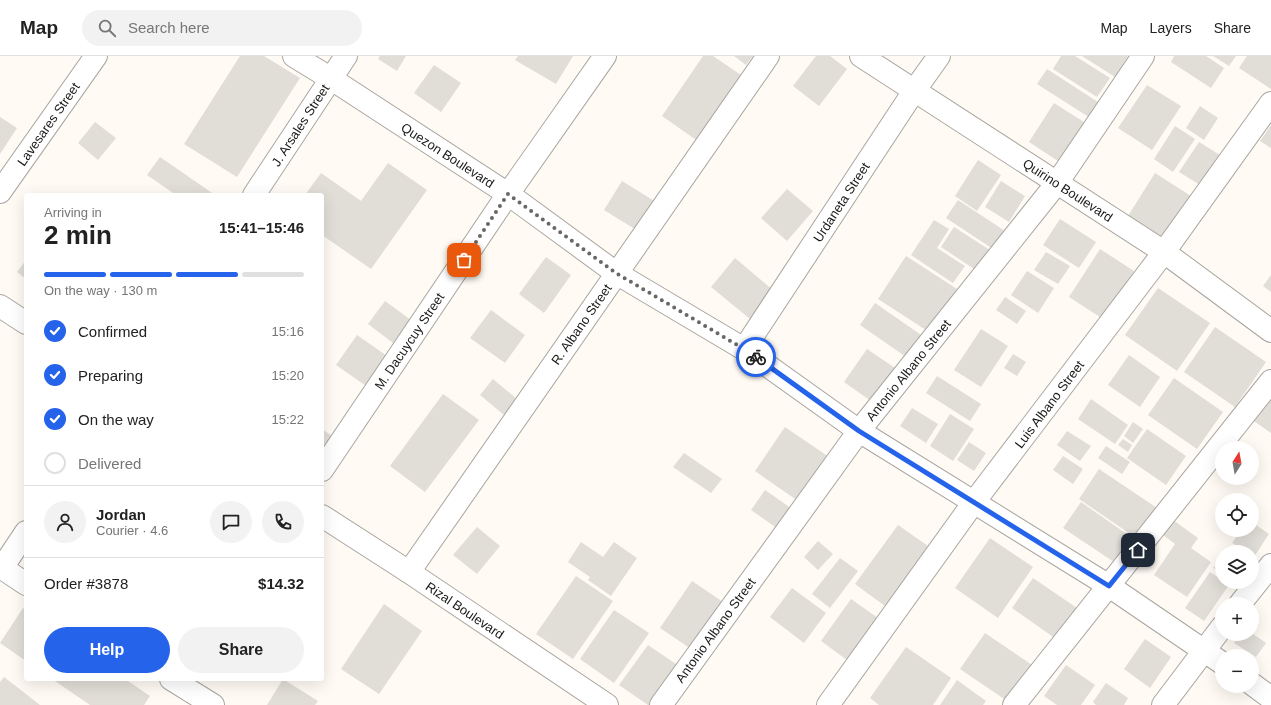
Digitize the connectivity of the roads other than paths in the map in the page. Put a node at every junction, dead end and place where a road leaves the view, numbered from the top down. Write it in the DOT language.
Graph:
graph roads {
  1 [pos="96,56"];
  2 [pos="294,56"];
  3 [pos="346,56"];
  4 [pos="605,56"];
  5 [pos="768,56"];
  6 [pos="861,56"];
  7 [pos="939,56"];
  8 [pos="1143,56"];
  9 [pos="330,78"];
  10 [pos="914,91"];
  11 [pos="1271,103"];
  12 [pos="1057,183"];
  13 [pos="0,192"];
  14 [pos="255,193"];
  15 [pos="508,194"];
  16 [pos="1164,252"];
  17 [pos="616,273"];
  18 [pos="0,306"];
  19 [pos="24,322"];
  20 [pos="1271,331"];
  21 [pos="744,349"];
  22 [pos="1271,381"];
  23 [pos="859,431"];
  24 [pos="324,467"];
  25 [pos="974,502"];
  26 [pos="324,517"];
  27 [pos="24,535"];
  28 [pos="1271,565"];
  29 [pos="409,572"];
  30 [pos="24,583"];
  31 [pos="1109,586"];
  32 [pos="1246,597"];
  33 [pos="1215,636"];
  34 [pos="1204,650"];
  35 [pos="1215,658"];
  36 [pos="178,681"];
  37 [pos="1259,689"];
  38 [pos="1271,698"];
  39 [pos="213,705"];
  40 [pos="607,705"];
  41 [pos="661,705"];
  42 [pos="828,705"];
  43 [pos="1014,705"];
  44 [pos="1163,705"];
  1 -- 13 [label="street, Lavesares Street"];
  2 -- 9 [label="street, Quezon Boulevard"];
  3 -- 9 [label="street, J. Arsales Street"];
  4 -- 15 [label="street, M. Dacuycuy Street"];
  5 -- 17 [label="street, R. Albano Street"];
  6 -- 10 [label="street, Quirino Boulevard"];
  7 -- 10 [label="street, Urdaneta Street"];
  8 -- 12 [label="street, Antonio Albano Street"];
  9 -- 14 [label="street, J. Arsales Street"];
  9 -- 15 [label="street, Quezon Boulevard"];
  10 -- 12 [label="street, Quirino Boulevard"];
  10 -- 21 [label="street, Urdaneta Street"];
  11 -- 16 [label="street, Luis Albano Street"];
  12 -- 16 [label="street, Quirino Boulevard"];
  12 -- 23 [label="street, Antonio Albano Street"];
  15 -- 17 [label="street, Quezon Boulevard"];
  15 -- 24 [label="street, M. Dacuycuy Street"];
  16 -- 20 [label="street, Quirino Boulevard"];
  16 -- 25 [label="street, Luis Albano Street"];
  17 -- 21 [label="street, Quezon Boulevard"];
  17 -- 29 [label="street, R. Albano Street"];
  18 -- 19 [label="street"];
  21 -- 23 [label="street, Quezon Boulevard"];
  22 -- 31 [label="street"];
  23 -- 25 [label="street, Quezon Boulevard"];
  23 -- 41 [label="street, Antonio Albano Street"];
  25 -- 31 [label="street, Quezon Boulevard"];
  25 -- 42 [label="street, Luis Albano Street"];
  26 -- 29 [label="street, Rizal Boulevard"];
  27 -- 30 [label="street"];
  28 -- 32 [label="street"];
  29 -- 40 [label="street, Rizal Boulevard"];
  31 -- 34 [label="street, Quezon Boulevard"];
  31 -- 43 [label="street"];
  33 -- 34 [label="street"];
  34 -- 35 [label="street, Quezon Boulevard"];
  34 -- 44 [label="street"];
  36 -- 39 [label="street"];
  37 -- 38 [label="street"];
}
